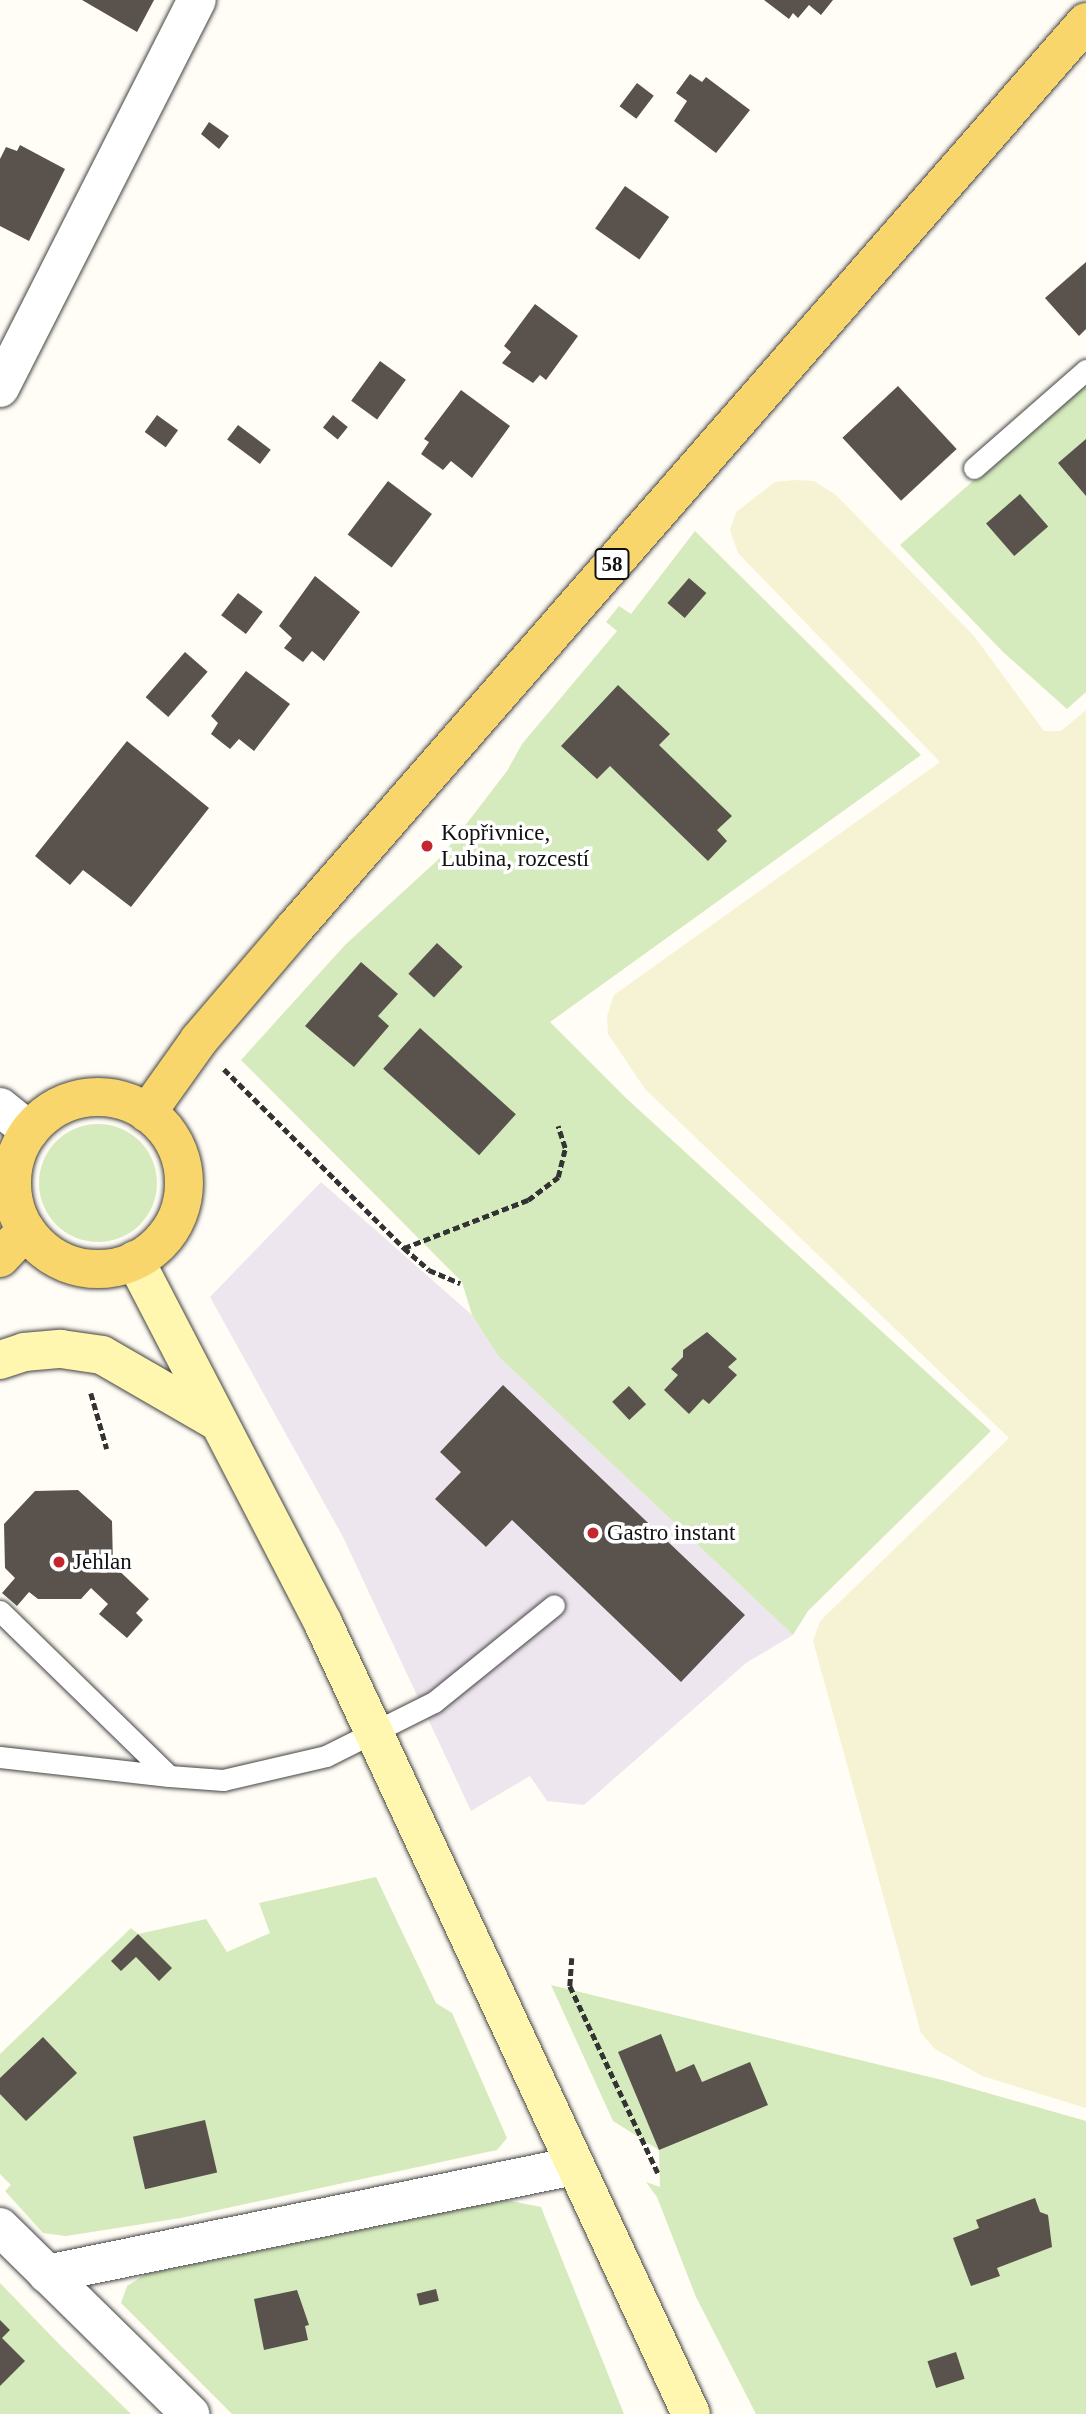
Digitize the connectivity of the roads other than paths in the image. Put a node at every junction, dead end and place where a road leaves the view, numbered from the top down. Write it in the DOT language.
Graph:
graph roads {
  1 [pos="197,0"];
  2 [pos="1086,22"];
  3 [pos="1086,370"];
  4 [pos="0,388"];
  5 [pos="974,468"];
  6 [pos="0,1107"];
  7 [pos="147,1113"];
  8 [pos="30,1131"];
  9 [pos="26,1230"];
  10 [pos="0,1258"];
  11 [pos="135,1260"];
  12 [pos="0,1360"];
  13 [pos="218,1422"];
  14 [pos="554,1605"];
  15 [pos="0,1611"];
  16 [pos="375,1731"];
  17 [pos="0,1757"];
  18 [pos="169,1776"];
  19 [pos="574,2166"];
  20 [pos="0,2227"];
  21 [pos="47,2274"];
  22 [pos="190,2414"];
  23 [pos="691,2414"];
  1 -- 4 [label="street"];
  2 -- 7 [label="main road, 58"];
  3 -- 5 [label="lane"];
  6 -- 8 [label="street"];
  7 -- 8 [label="main road"];
  7 -- 11 [label="main road"];
  8 -- 9 [label="main road"];
  9 -- 10 [label="main road"];
  9 -- 11 [label="main road"];
  11 -- 13 [label="main road"];
  12 -- 13 [label="main road"];
  13 -- 16 [label="main road"];
  14 -- 16 [label="lane"];
  15 -- 18 [label="lane"];
  16 -- 18 [label="lane"];
  16 -- 19 [label="main road"];
  17 -- 18 [label="lane"];
  19 -- 21 [label="street"];
  19 -- 23 [label="main road"];
  20 -- 21 [label="street"];
  21 -- 22 [label="street"];
}
